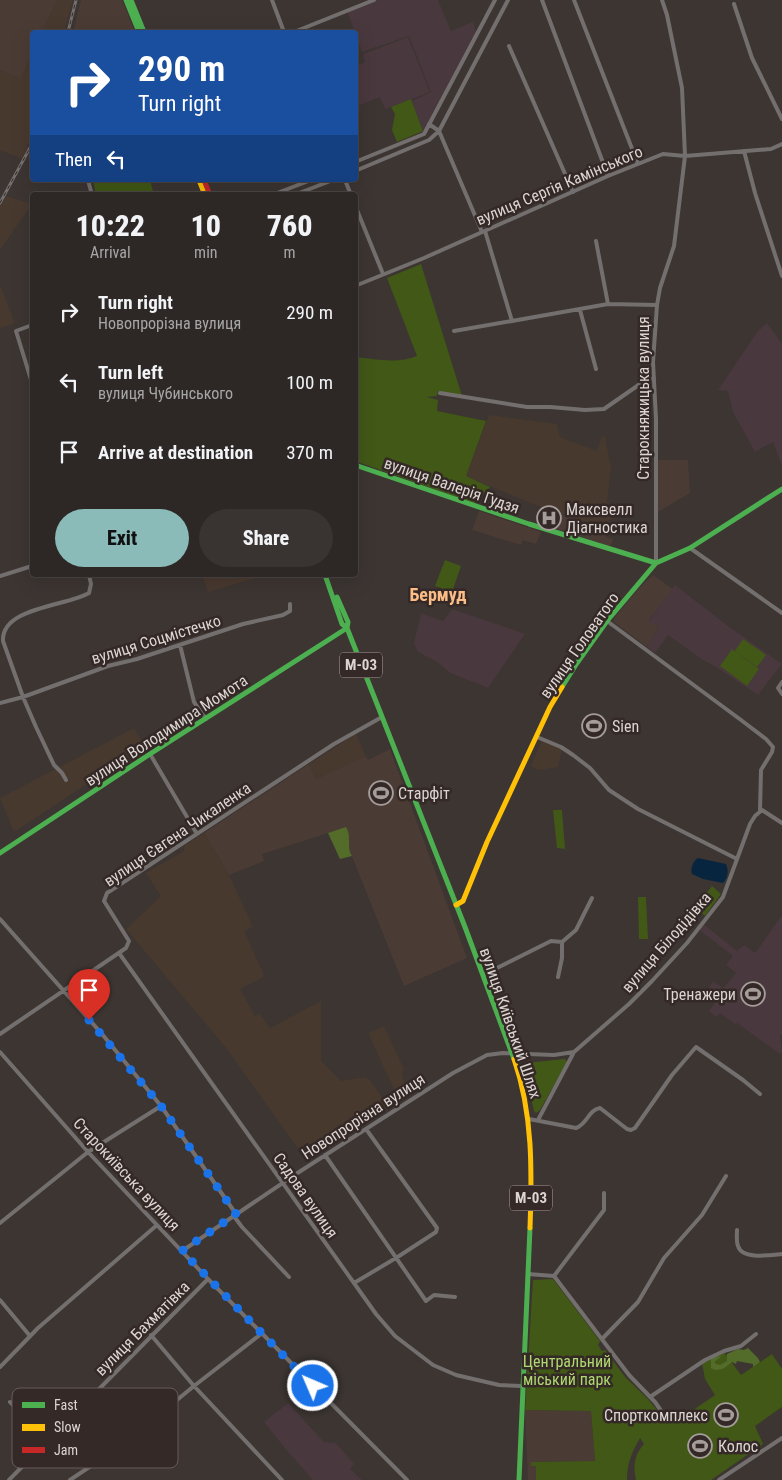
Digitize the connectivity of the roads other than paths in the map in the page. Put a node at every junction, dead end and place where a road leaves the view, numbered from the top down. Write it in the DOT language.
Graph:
graph roads {
  1 [pos="126,0"];
  2 [pos="131,0"];
  3 [pos="272,0"];
  4 [pos="374,0"];
  5 [pos="495,0"];
  6 [pos="508,0"];
  7 [pos="542,0"];
  8 [pos="574,0"];
  9 [pos="662,0"];
  10 [pos="734,4"];
  11 [pos="138,30"];
  12 [pos="143,30"];
  13 [pos="283,30"];
  14 [pos="299,30"];
  15 [pos="509,46"];
  16 [pos="782,119"];
  17 [pos="429,124"];
  18 [pos="438,130"];
  19 [pos="782,144"];
  20 [pos="744,150"];
  21 [pos="685,156"];
  22 [pos="358,161"];
  23 [pos="638,164"];
  24 [pos="358,170"];
  25 [pos="608,176"];
  26 [pos="306,182"];
  27 [pos="328,182"];
  28 [pos="280,192"];
  29 [pos="302,192"];
  30 [pos="574,192"];
  31 [pos="358,212"];
  32 [pos="484,232"];
  33 [pos="596,241"];
  34 [pos="383,274"];
  35 [pos="782,276"];
  36 [pos="358,285"];
  37 [pos="608,304"];
  38 [pos="657,306"];
  39 [pos="580,310"];
  40 [pos="512,321"];
  41 [pos="30,326"];
  42 [pos="454,331"];
  43 [pos="596,369"];
  44 [pos="30,376"];
  45 [pos="654,378"];
  46 [pos="440,393"];
  47 [pos="358,466"];
  48 [pos="782,489"];
  49 [pos="690,548"];
  50 [pos="656,563"];
  51 [pos="30,567"];
  52 [pos="0,576"];
  53 [pos="89,577"];
  54 [pos="326,577"];
  55 [pos="330,577"];
  56 [pos="290,604"];
  57 [pos="782,613"];
  58 [pos="607,621"];
  59 [pos="347,628"];
  60 [pos="180,645"];
  61 [pos="782,682"];
  62 [pos="782,694"];
  63 [pos="23,697"];
  64 [pos="0,703"];
  65 [pos="382,718"];
  66 [pos="206,719"];
  67 [pos="537,736"];
  68 [pos="150,754"];
  69 [pos="66,780"];
  70 [pos="760,810"];
  71 [pos="782,823"];
  72 [pos="197,834"];
  73 [pos="0,853"];
  74 [pos="737,859"];
  75 [pos="592,898"];
  76 [pos="456,905"];
  77 [pos="0,919"];
  78 [pos="562,942"];
  79 [pos="119,953"];
  80 [pos="482,975"];
  81 [pos="558,977"];
  82 [pos="63,991"];
  83 [pos="0,1034"];
  84 [pos="0,1052"];
  85 [pos="574,1052"];
  86 [pos="512,1054"];
  87 [pos="760,1094"];
  88 [pos="161,1106"];
  89 [pos="529,1119"];
  90 [pos="538,1120"];
  91 [pos="366,1129"];
  92 [pos="88,1152"];
  93 [pos="325,1155"];
  94 [pos="726,1176"];
  95 [pos="282,1183"];
  96 [pos="604,1193"];
  97 [pos="234,1214"];
  98 [pos="0,1222"];
  99 [pos="157,1225"];
  100 [pos="737,1230"];
  101 [pos="182,1251"];
  102 [pos="782,1254"];
  103 [pos="396,1258"];
  104 [pos="527,1273"];
  105 [pos="554,1276"];
  106 [pos="289,1277"];
  107 [pos="208,1279"];
  108 [pos="354,1284"];
  109 [pos="455,1297"];
  110 [pos="0,1300"];
  111 [pos="261,1334"];
  112 [pos="756,1334"];
  113 [pos="151,1335"];
  114 [pos="30,1336"];
  115 [pos="602,1339"];
  116 [pos="0,1366"];
  117 [pos="194,1386"];
  118 [pos="522,1386"];
  119 [pos="99,1388"];
  120 [pos="650,1397"];
  121 [pos="178,1399"];
  122 [pos="666,1418"];
  123 [pos="782,1438"];
  124 [pos="21,1468"];
  125 [pos="88,1468"];
  126 [pos="9,1480"];
  127 [pos="70,1480"];
  128 [pos="282,1480"];
  129 [pos="407,1480"];
  130 [pos="518,1480"];
  131 [pos="718,1480"];
  1 -- 11 [label="main road"];
  2 -- 12 [label="main road"];
  3 -- 13 [label="street"];
  4 -- 14 [label="street"];
  5 -- 17 [label="street"];
  6 -- 18 [label="street"];
  7 -- 25 [label="street"];
  8 -- 23 [label="street"];
  9 -- 21 [label="street, Старокняжицька вулиця"];
  10 -- 16 [label="street"];
  15 -- 30 [label="street"];
  17 -- 18 [label="street"];
  17 -- 22 [label="street"];
  18 -- 24 [label="street"];
  18 -- 32 [label="street"];
  19 -- 20 [label="street, вулиця Сергія Камінського"];
  20 -- 21 [label="street, вулиця Сергія Камінського"];
  20 -- 35 [label="street"];
  21 -- 23 [label="street, вулиця Сергія Камінського"];
  21 -- 38 [label="street, Старокняжицька вулиця"];
  23 -- 25 [label="street, вулиця Сергія Камінського"];
  25 -- 30 [label="street, вулиця Сергія Камінського"];
  26 -- 28 [label="street"];
  27 -- 29 [label="street"];
  30 -- 32 [label="street, вулиця Сергія Камінського"];
  31 -- 34 [label="street"];
  32 -- 34 [label="street, вулиця Сергія Камінського"];
  32 -- 40 [label="street"];
  33 -- 37 [label="street"];
  34 -- 36 [label="street, вулиця Сергія Камінського"];
  37 -- 38 [label="street"];
  37 -- 39 [label="street"];
  38 -- 45 [label="street, Старокняжицька вулиця"];
  39 -- 40 [label="street"];
  39 -- 43 [label="street"];
  40 -- 42 [label="street"];
  41 -- 44 [label="street"];
  45 -- 46 [label="street"];
  45 -- 50 [label="street, Старокняжицька вулиця"];
  47 -- 50 [label="main road, вулиця Валерія Гудзя"];
  48 -- 49 [label="main road, вулиця Головатого"];
  49 -- 50 [label="main road, вулиця Головатого"];
  49 -- 57 [label="street"];
  50 -- 58 [label="main road, вулиця Головатого"];
  51 -- 52 [label="street"];
  53 -- 63 [label="street"];
  54 -- 59 [label="main road, вулиця Київський Шлях / М-03"];
  55 -- 59 [label="main road, вулиця Київський Шлях / М-03"];
  56 -- 60 [label="street, вулиця Соцмістечко"];
  58 -- 67 [label="main road, вулиця Головатого"];
  58 -- 70 [label="street"];
  59 -- 65 [label="main road, вулиця Київський Шлях / М-03"];
  59 -- 66 [label="main road, вулиця Володимира Момота"];
  60 -- 63 [label="street, вулиця Соцмістечко"];
  60 -- 66 [label="street"];
  61 -- 62 [label="street"];
  63 -- 64 [label="street, вулиця Соцмістечко"];
  63 -- 69 [label="street"];
  65 -- 72 [label="street, вулиця Євгена Чикаленка"];
  65 -- 76 [label="main road, вулиця Київський Шлях / М-03"];
  66 -- 68 [label="main road, вулиця Володимира Момота"];
  67 -- 74 [label="street"];
  67 -- 76 [label="main road, вулиця Головатого"];
  68 -- 72 [label="street"];
  68 -- 73 [label="main road, вулиця Володимира Момота"];
  70 -- 71 [label="street"];
  70 -- 74 [label="street, вулиця Білодідівка"];
  72 -- 79 [label="street, вулиця Євгена Чикаленка"];
  74 -- 85 [label="street, вулиця Білодідівка"];
  75 -- 78 [label="street"];
  76 -- 80 [label="main road, вулиця Київський Шлях / М-03"];
  77 -- 82 [label="street"];
  78 -- 80 [label="street"];
  78 -- 81 [label="street"];
  79 -- 82 [label="street"];
  79 -- 95 [label="street, Садова вулиця"];
  80 -- 86 [label="main road, вулиця Київський Шлях / М-03"];
  82 -- 83 [label="street"];
  82 -- 88 [label="street"];
  84 -- 92 [label="street, Старокиївська вулиця"];
  85 -- 86 [label="street, Новопрорізна вулиця"];
  85 -- 90 [label="street, вулиця Білодідівка"];
  86 -- 89 [label="main road, вулиця Київський Шлях / М-03"];
  86 -- 91 [label="street, Новопрорізна вулиця"];
  87 -- 90 [label="street"];
  88 -- 92 [label="street"];
  88 -- 97 [label="street"];
  89 -- 90 [label="street"];
  89 -- 104 [label="main road, вулиця Київський Шлях / М-03"];
  91 -- 93 [label="street, Новопрорізна вулиця"];
  91 -- 103 [label="street"];
  92 -- 98 [label="street"];
  92 -- 99 [label="street, Старокиївська вулиця"];
  93 -- 95 [label="street, Новопрорізна вулиця"];
  93 -- 103 [label="street"];
  94 -- 115 [label="street"];
  95 -- 97 [label="street, Новопрорізна вулиця"];
  95 -- 108 [label="street, Садова вулиця"];
  96 -- 105 [label="street"];
  97 -- 101 [label="street, Новопрорізна вулиця"];
  97 -- 106 [label="street"];
  99 -- 101 [label="street, Старокиївська вулиця"];
  99 -- 114 [label="street"];
  100 -- 102 [label="street"];
  101 -- 107 [label="street, Старокиївська вулиця"];
  103 -- 108 [label="street"];
  103 -- 109 [label="street"];
  104 -- 105 [label="street"];
  104 -- 118 [label="main road, вулиця Київський Шлях / М-03"];
  105 -- 115 [label="street"];
  107 -- 111 [label="street, Старокиївська вулиця"];
  107 -- 113 [label="street, вулиця Бахматівка"];
  108 -- 118 [label="street, Садова вулиця"];
  110 -- 114 [label="street"];
  111 -- 117 [label="street"];
  111 -- 129 [label="street, Старокиївська вулиця"];
  112 -- 120 [label="street"];
  113 -- 117 [label="street"];
  113 -- 119 [label="street, вулиця Бахматівка"];
  114 -- 116 [label="street"];
  115 -- 120 [label="street"];
  117 -- 121 [label="street"];
  117 -- 128 [label="street"];
  118 -- 130 [label="main road, вулиця Київський Шлях / М-03"];
  120 -- 122 [label="street"];
  123 -- 131 [label="street"];
  124 -- 126 [label="street, вулиця Бахматівка"];
  125 -- 127 [label="street"];
}
